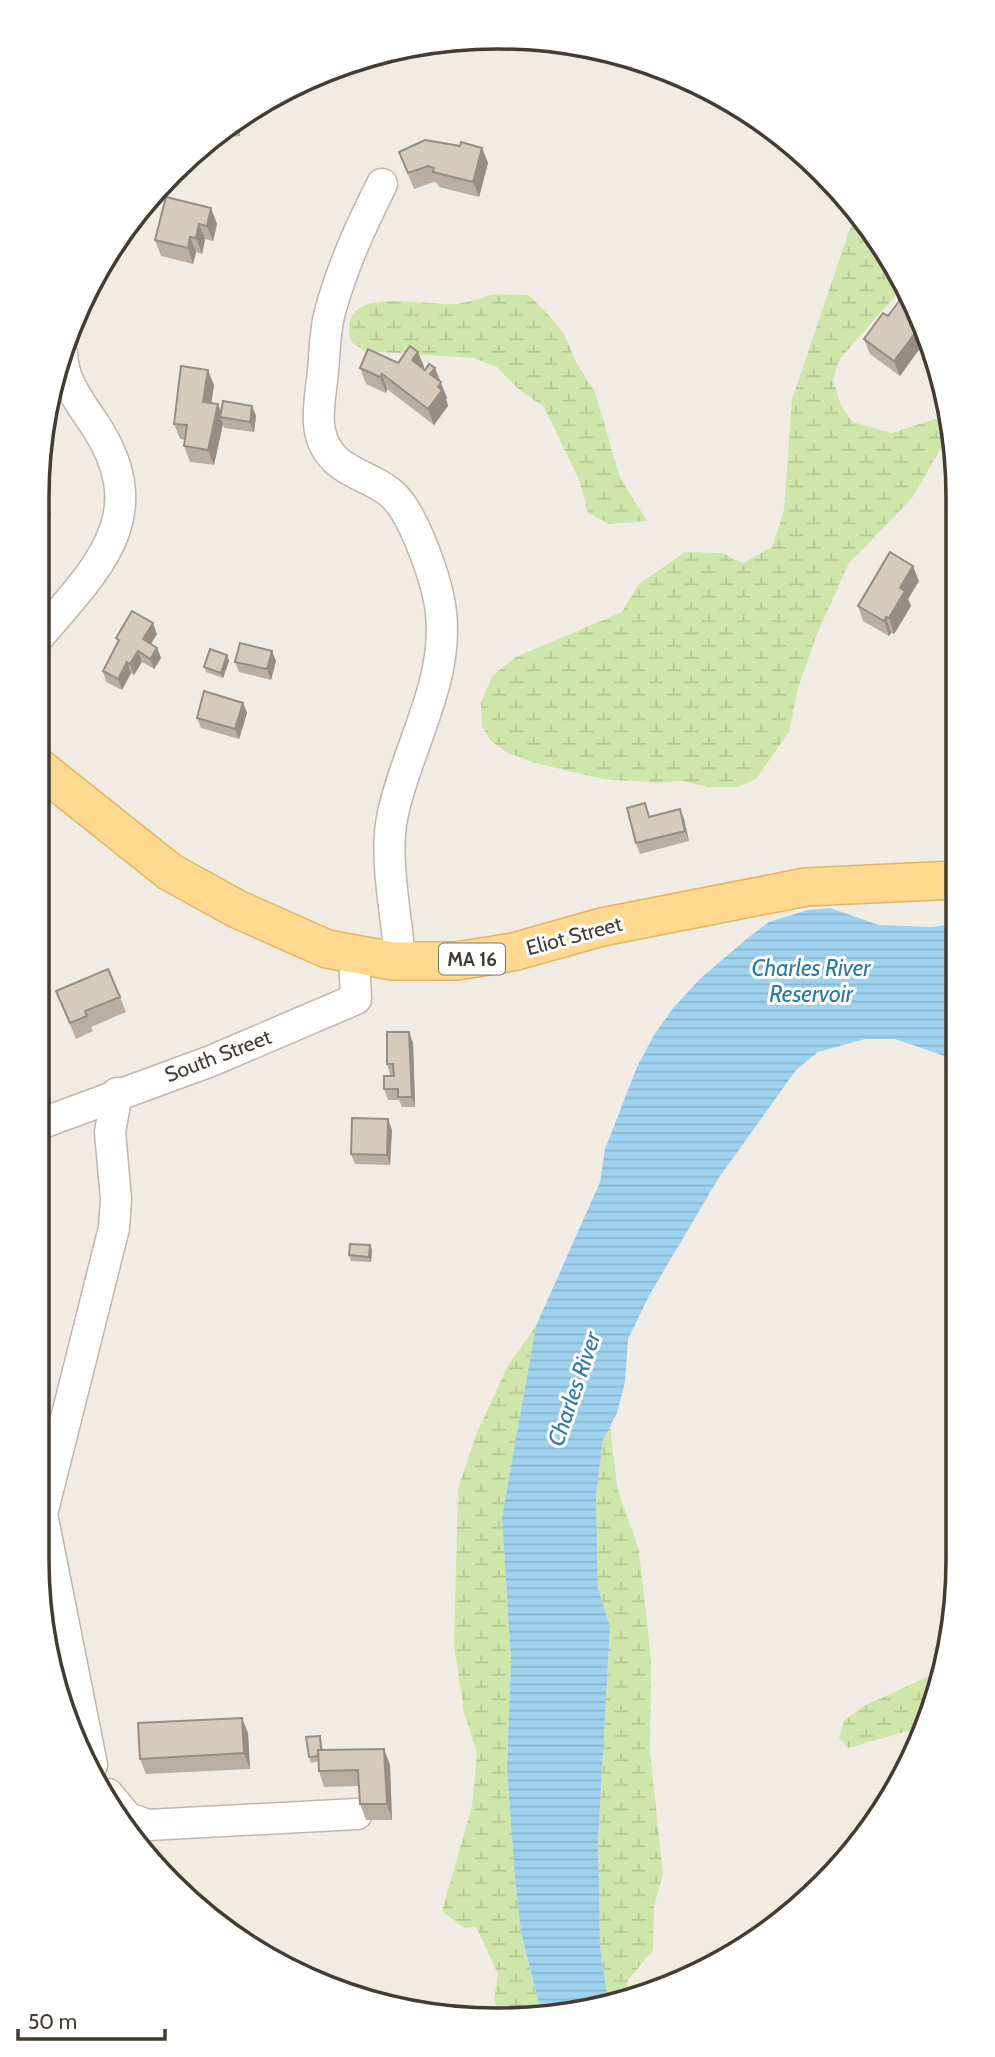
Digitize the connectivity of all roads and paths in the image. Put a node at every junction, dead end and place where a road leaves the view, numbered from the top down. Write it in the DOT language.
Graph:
graph roads {
  1 [pos="382,184"];
  2 [pos="66,373"];
  3 [pos="49,625"];
  4 [pos="49,776"];
  5 [pos="946,880"];
  6 [pos="354,954"];
  7 [pos="400,961"];
  8 [pos="117,1093"];
  9 [pos="49,1120"];
  10 [pos="49,1486"];
  11 [pos="50,1583"];
  12 [pos="85,1736"];
  13 [pos="357,1814"];
  14 [pos="132,1820"];
  1 -- 7 [label="street"];
  2 -- 3 [label="street"];
  4 -- 6 [label="main road, Eliot Street / MA 16"];
  5 -- 7 [label="main road, Eliot Street / MA 16"];
  6 -- 7 [label="main road, Eliot Street / MA 16"];
  6 -- 8 [label="street, South Street"];
  8 -- 9 [label="street, South Street"];
  8 -- 10 [label="street"];
  11 -- 12 [label="street"];
  13 -- 14 [label="street"];
}
